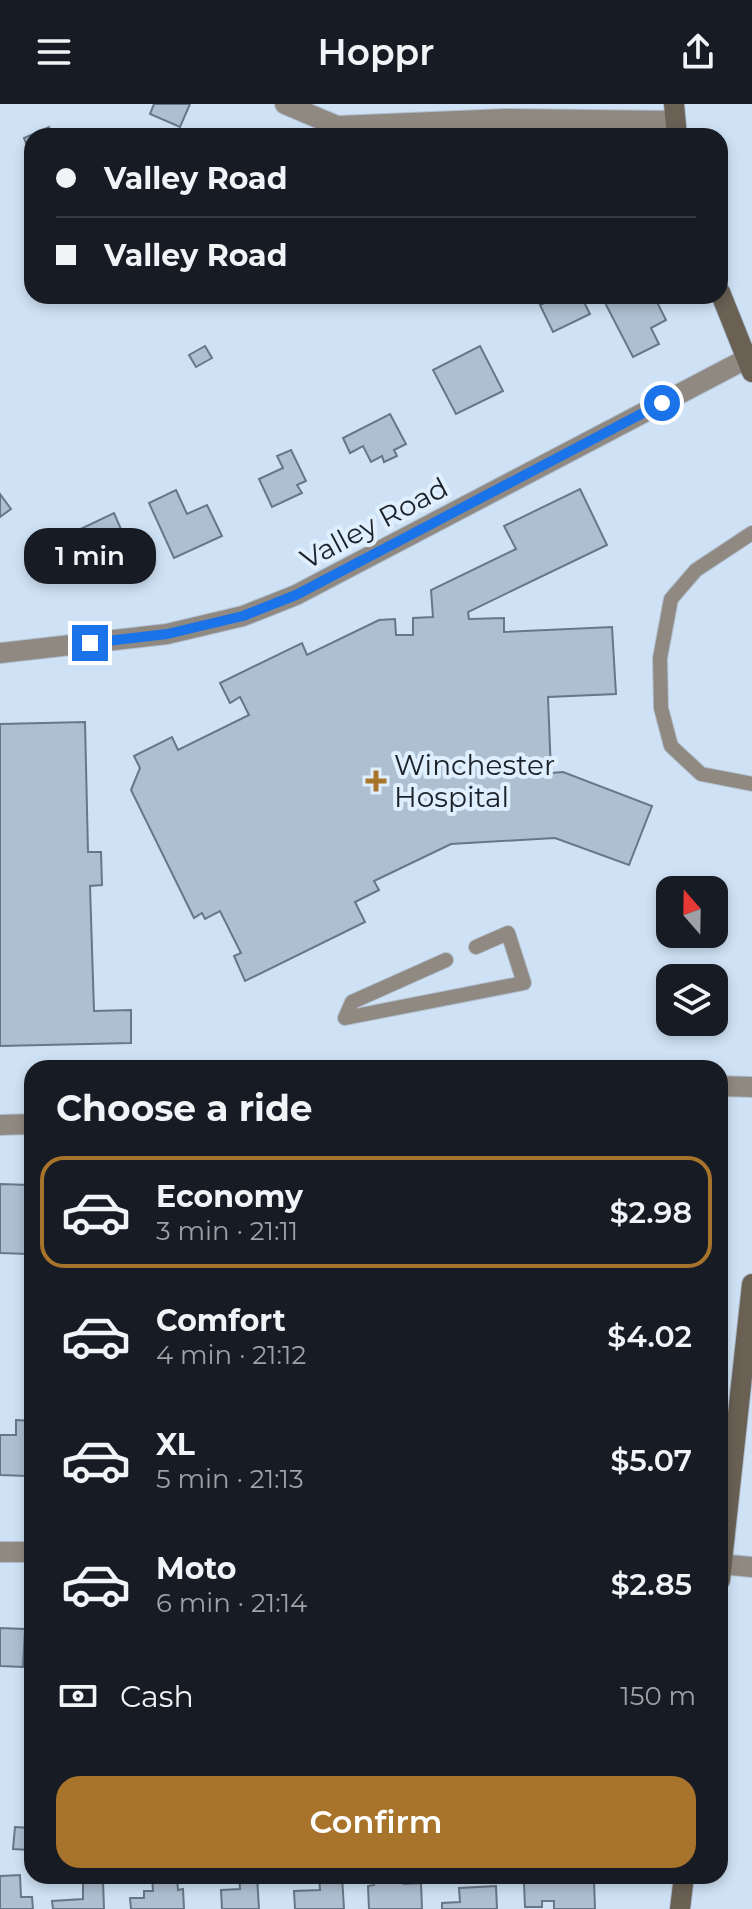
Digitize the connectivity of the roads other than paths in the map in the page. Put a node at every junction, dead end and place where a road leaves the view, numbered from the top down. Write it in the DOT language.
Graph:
graph roads {
  1 [pos="285,104"];
  2 [pos="675,120"];
  3 [pos="725,304"];
  4 [pos="749,365"];
  5 [pos="752,533"];
  6 [pos="0,653"];
  7 [pos="752,784"];
  8 [pos="476,947"];
  9 [pos="446,960"];
  10 [pos="728,1086"];
  11 [pos="752,1087"];
  12 [pos="24,1124"];
  13 [pos="0,1125"];
  14 [pos="752,1284"];
  15 [pos="728,1505"];
  16 [pos="0,1552"];
  17 [pos="24,1552"];
  18 [pos="752,1567"];
  19 [pos="728,1569"];
  20 [pos="683,1884"];
  21 [pos="680,1909"];
  1 -- 2 [label="street"];
  3 -- 4 [label="main road"];
  4 -- 6 [label="street, Valley Road"];
  5 -- 7 [label="lane"];
  8 -- 9 [label="lane"];
  10 -- 11 [label="street"];
  12 -- 13 [label="street"];
  14 -- 15 [label="main road"];
  16 -- 17 [label="street"];
  18 -- 19 [label="street"];
  20 -- 21 [label="main road"];
}
